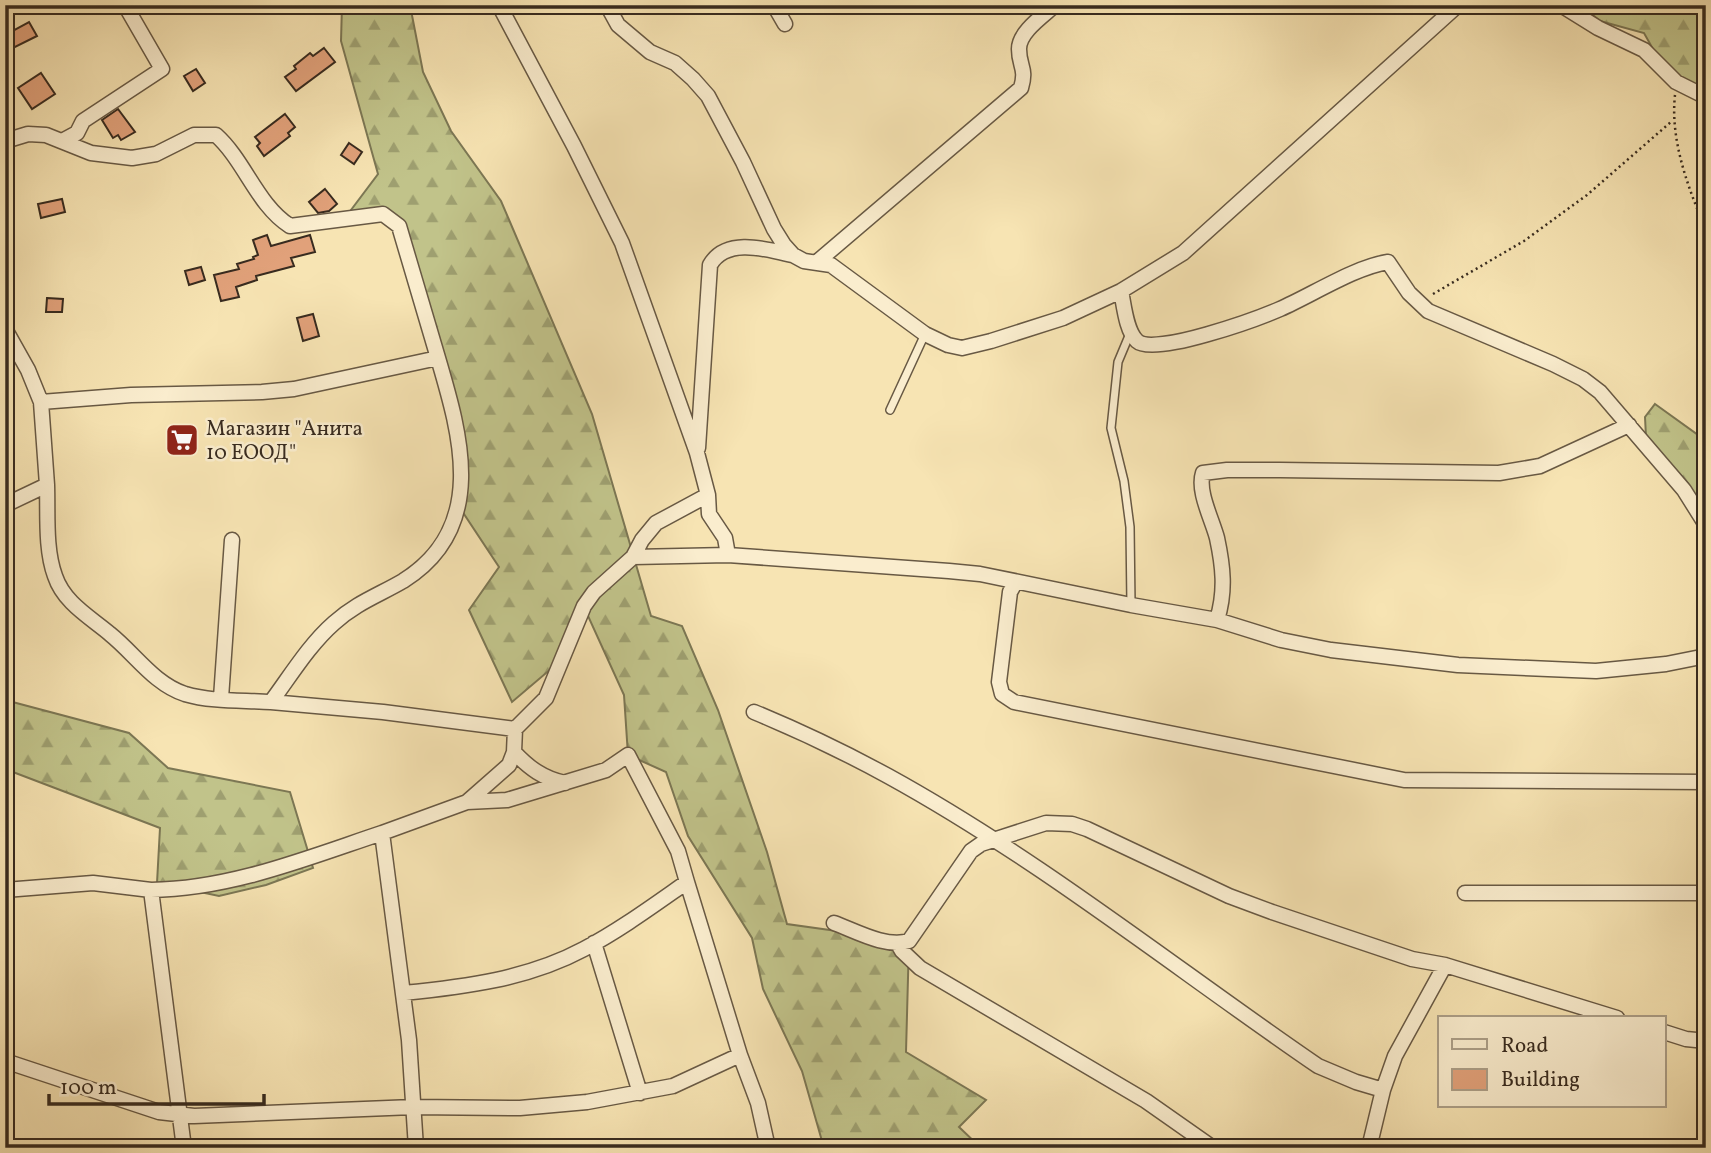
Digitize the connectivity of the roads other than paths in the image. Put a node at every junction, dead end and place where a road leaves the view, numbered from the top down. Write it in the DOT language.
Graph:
graph roads {
  1 [pos="125,5"];
  2 [pos="499,5"];
  3 [pos="607,5"];
  4 [pos="774,5"];
  5 [pos="1055,5"];
  6 [pos="1458,5"];
  7 [pos="1562,5"];
  8 [pos="785,24"];
  9 [pos="1706,97"];
  10 [pos="64,140"];
  11 [pos="5,141"];
  12 [pos="793,255"];
  13 [pos="817,262"];
  14 [pos="1121,291"];
  15 [pos="5,329"];
  16 [pos="1131,331"];
  17 [pos="925,334"];
  18 [pos="438,358"];
  19 [pos="41,402"];
  20 [pos="890,410"];
  21 [pos="1629,425"];
  22 [pos="697,453"];
  23 [pos="47,485"];
  24 [pos="708,495"];
  25 [pos="5,505"];
  26 [pos="1706,525"];
  27 [pos="232,540"];
  28 [pos="728,555"];
  29 [pos="633,557"];
  30 [pos="1015,583"];
  31 [pos="1131,606"];
  32 [pos="1217,620"];
  33 [pos="1706,656"];
  34 [pos="221,698"];
  35 [pos="271,702"];
  36 [pos="754,712"];
  37 [pos="515,729"];
  38 [pos="514,752"];
  39 [pos="1706,782"];
  40 [pos="566,783"];
  41 [pos="467,802"];
  42 [pos="382,833"];
  43 [pos="994,840"];
  44 [pos="687,882"];
  45 [pos="5,890"];
  46 [pos="150,890"];
  47 [pos="1465,893"];
  48 [pos="1706,893"];
  49 [pos="834,923"];
  50 [pos="594,943"];
  51 [pos="898,944"];
  52 [pos="1445,965"];
  53 [pos="403,993"];
  54 [pos="1611,1016"];
  55 [pos="1666,1033"];
  56 [pos="1706,1041"];
  57 [pos="740,1055"];
  58 [pos="5,1061"];
  59 [pos="1383,1090"];
  60 [pos="640,1093"];
  61 [pos="413,1107"];
  62 [pos="178,1114"];
  63 [pos="184,1148"];
  64 [pos="416,1148"];
  65 [pos="768,1148"];
  66 [pos="1213,1148"];
  67 [pos="1369,1148"];
  1 -- 10 [label="street"];
  2 -- 22 [label="street"];
  3 -- 12 [label="street"];
  4 -- 8 [label="street"];
  5 -- 13 [label="street"];
  6 -- 14 [label="street"];
  7 -- 9 [label="street"];
  10 -- 11 [label="street"];
  10 -- 18 [label="street"];
  12 -- 13 [label="street"];
  12 -- 22 [label="street"];
  13 -- 17 [label="street"];
  14 -- 16 [label="street"];
  14 -- 17 [label="street"];
  15 -- 19 [label="street"];
  16 -- 21 [label="street"];
  16 -- 31 [label="lane"];
  17 -- 20 [label="lane"];
  18 -- 19 [label="street"];
  18 -- 35 [label="street"];
  19 -- 23 [label="street"];
  21 -- 26 [label="street"];
  21 -- 32 [label="street"];
  22 -- 24 [label="street"];
  23 -- 25 [label="street"];
  23 -- 34 [label="street"];
  24 -- 28 [label="street"];
  24 -- 29 [label="street"];
  27 -- 34 [label="street"];
  28 -- 29 [label="street"];
  28 -- 30 [label="street"];
  29 -- 37 [label="street"];
  30 -- 31 [label="street"];
  30 -- 39 [label="street"];
  31 -- 32 [label="street"];
  32 -- 33 [label="street"];
  34 -- 35 [label="street"];
  35 -- 37 [label="street"];
  36 -- 43 [label="street"];
  37 -- 38 [label="street"];
  38 -- 40 [label="street"];
  38 -- 41 [label="street"];
  40 -- 41 [label="street"];
  40 -- 44 [label="street"];
  41 -- 42 [label="street"];
  42 -- 46 [label="street"];
  42 -- 53 [label="street"];
  43 -- 51 [label="street"];
  43 -- 52 [label="street"];
  43 -- 59 [label="street"];
  44 -- 50 [label="street"];
  44 -- 57 [label="street"];
  45 -- 46 [label="street"];
  46 -- 62 [label="street"];
  47 -- 48 [label="street"];
  49 -- 51 [label="street"];
  50 -- 53 [label="street"];
  50 -- 60 [label="street"];
  51 -- 66 [label="street"];
  52 -- 54 [label="street"];
  52 -- 59 [label="street"];
  53 -- 61 [label="street"];
  55 -- 56 [label="street"];
  57 -- 60 [label="street"];
  57 -- 65 [label="street"];
  58 -- 62 [label="street"];
  59 -- 67 [label="street"];
  60 -- 61 [label="street"];
  61 -- 62 [label="street"];
  61 -- 64 [label="street"];
  62 -- 63 [label="street"];
}
